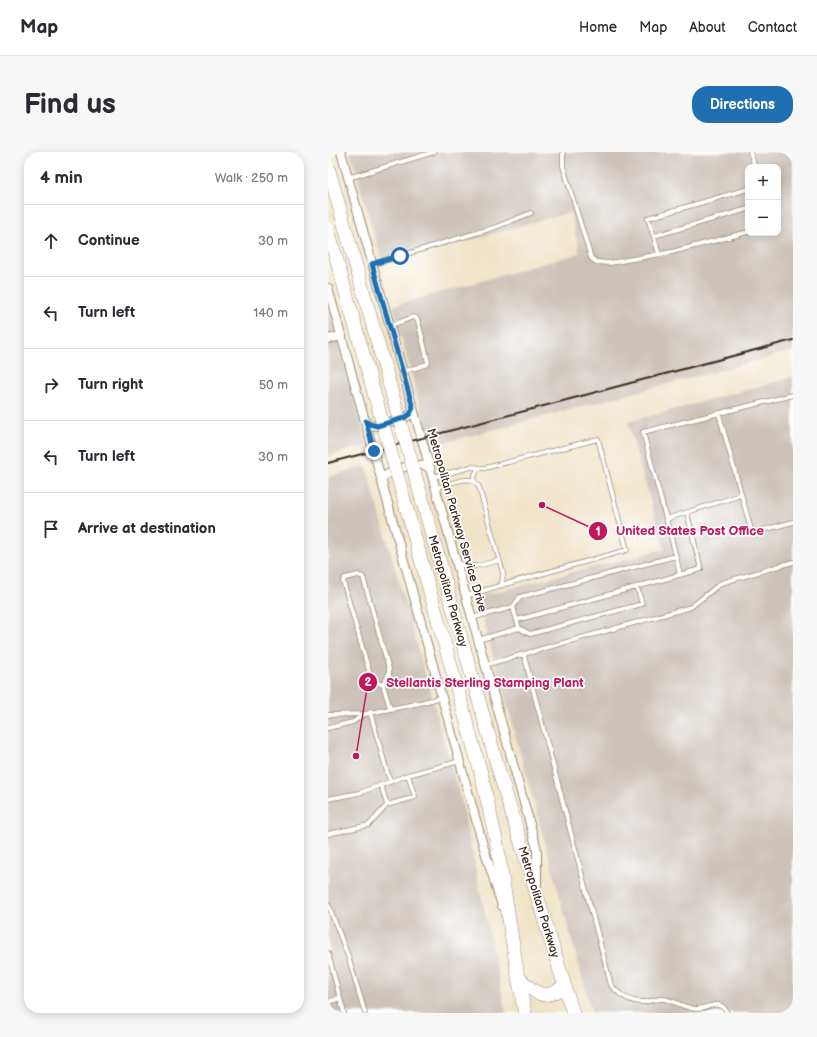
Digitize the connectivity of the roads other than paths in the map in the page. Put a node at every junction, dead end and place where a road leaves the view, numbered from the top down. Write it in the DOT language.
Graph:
graph roads {
  1 [pos="341,152"];
  2 [pos="434,152"];
  3 [pos="562,152"];
  4 [pos="750,152"];
  5 [pos="754,164"];
  6 [pos="328,167"];
  7 [pos="348,178"];
  8 [pos="745,190"];
  9 [pos="745,210"];
  10 [pos="531,213"];
  11 [pos="328,229"];
  12 [pos="745,233"];
  13 [pos="654,236"];
  14 [pos="659,254"];
  15 [pos="372,264"];
  16 [pos="328,288"];
  17 [pos="390,326"];
  18 [pos="342,336"];
  19 [pos="328,339"];
  20 [pos="403,372"];
  21 [pos="793,395"];
  22 [pos="413,408"];
  23 [pos="719,414"];
  24 [pos="366,421"];
  25 [pos="430,468"];
  26 [pos="478,468"];
  27 [pos="433,478"];
  28 [pos="382,480"];
  29 [pos="473,480"];
  30 [pos="436,488"];
  31 [pos="741,495"];
  32 [pos="687,513"];
  33 [pos="666,519"];
  34 [pos="793,522"];
  35 [pos="676,556"];
  36 [pos="499,560"];
  37 [pos="456,562"];
  38 [pos="793,562"];
  39 [pos="680,575"];
  40 [pos="502,585"];
  41 [pos="637,587"];
  42 [pos="466,596"];
  43 [pos="513,607"];
  44 [pos="472,618"];
  45 [pos="517,620"];
  46 [pos="519,628"];
  47 [pos="478,640"];
  48 [pos="524,655"];
  49 [pos="485,665"];
  50 [pos="383,685"];
  51 [pos="442,697"];
  52 [pos="390,708"];
  53 [pos="370,712"];
  54 [pos="328,714"];
  55 [pos="365,714"];
  56 [pos="328,728"];
  57 [pos="460,760"];
  58 [pos="408,775"];
  59 [pos="390,782"];
  60 [pos="381,785"];
  61 [pos="328,798"];
  62 [pos="387,805"];
  63 [pos="328,834"];
  64 [pos="537,897"];
  65 [pos="328,904"];
  66 [pos="512,940"];
  67 [pos="328,953"];
  68 [pos="518,977"];
  69 [pos="564,985"];
  70 [pos="340,998"];
  71 [pos="328,1002"];
  72 [pos="344,1013"];
  73 [pos="365,1013"];
  74 [pos="525,1013"];
  75 [pos="573,1013"];
  76 [pos="726,1013"];
  1 -- 7 [label="street, Metropolitan Parkway Service Drive"];
  2 -- 7 [label="lane"];
  3 -- 14 [label="lane"];
  4 -- 5 [label="lane"];
  6 -- 64 [label="main road, Metropolitan Parkway, bridge"];
  7 -- 15 [label="street, Metropolitan Parkway Service Drive"];
  8 -- 13 [label="lane"];
  9 -- 13 [label="lane"];
  10 -- 15 [label="lane"];
  11 -- 66 [label="main road, Metropolitan Parkway, bridge"];
  12 -- 14 [label="lane"];
  13 -- 14 [label="lane"];
  15 -- 17 [label="street, Metropolitan Parkway Service Drive"];
  16 -- 18 [label="street"];
  17 -- 20 [label="street, Metropolitan Parkway Service Drive"];
  17 -- 20 [label="lane"];
  18 -- 19 [label="street"];
  18 -- 24 [label="street"];
  20 -- 22 [label="street, Metropolitan Parkway Service Drive"];
  21 -- 23 [label="lane"];
  22 -- 24 [label="street"];
  22 -- 25 [label="street, Metropolitan Parkway Service Drive"];
  23 -- 31 [label="lane"];
  23 -- 33 [label="lane"];
  24 -- 28 [label="street"];
  25 -- 27 [label="street, Metropolitan Parkway Service Drive"];
  25 -- 28 [label="street"];
  26 -- 27 [label="lane"];
  26 -- 29 [label="lane"];
  26 -- 40 [label="lane"];
  27 -- 30 [label="street, Metropolitan Parkway Service Drive"];
  28 -- 51 [label="street"];
  29 -- 30 [label="lane"];
  29 -- 36 [label="lane"];
  30 -- 37 [label="street, Metropolitan Parkway Service Drive"];
  31 -- 32 [label="lane"];
  31 -- 34 [label="lane"];
  32 -- 33 [label="lane"];
  32 -- 39 [label="lane"];
  33 -- 35 [label="lane"];
  35 -- 39 [label="lane"];
  35 -- 43 [label="lane"];
  36 -- 37 [label="lane"];
  36 -- 40 [label="lane"];
  37 -- 42 [label="street, Metropolitan Parkway Service Drive"];
  38 -- 48 [label="lane"];
  39 -- 41 [label="lane"];
  40 -- 42 [label="lane"];
  41 -- 45 [label="lane"];
  41 -- 46 [label="lane"];
  42 -- 44 [label="street, Metropolitan Parkway Service Drive"];
  43 -- 44 [label="lane"];
  43 -- 45 [label="lane"];
  44 -- 47 [label="street, Metropolitan Parkway Service Drive"];
  45 -- 46 [label="lane"];
  46 -- 47 [label="lane"];
  47 -- 49 [label="street, Metropolitan Parkway Service Drive"];
  48 -- 49 [label="lane"];
  48 -- 76 [label="lane"];
  49 -- 64 [label="street, Metropolitan Parkway Service Drive"];
  50 -- 50 [label="lane"];
  50 -- 52 [label="lane"];
  51 -- 52 [label="lane"];
  51 -- 57 [label="street"];
  52 -- 53 [label="lane"];
  53 -- 55 [label="lane"];
  53 -- 59 [label="lane"];
  54 -- 55 [label="lane"];
  55 -- 56 [label="lane"];
  57 -- 58 [label="lane"];
  57 -- 66 [label="street"];
  58 -- 59 [label="lane"];
  58 -- 62 [label="lane"];
  59 -- 60 [label="lane"];
  60 -- 61 [label="lane"];
  60 -- 62 [label="lane"];
  62 -- 63 [label="lane"];
  64 -- 69 [label="main road, Metropolitan Parkway"];
  65 -- 73 [label="lane"];
  66 -- 68 [label="main road, Metropolitan Parkway"];
  67 -- 70 [label="lane"];
  68 -- 69 [label="main road"];
  68 -- 74 [label="main road, Metropolitan Parkway"];
  69 -- 75 [label="main road, Metropolitan Parkway"];
  70 -- 71 [label="lane"];
  70 -- 72 [label="lane"];
}
